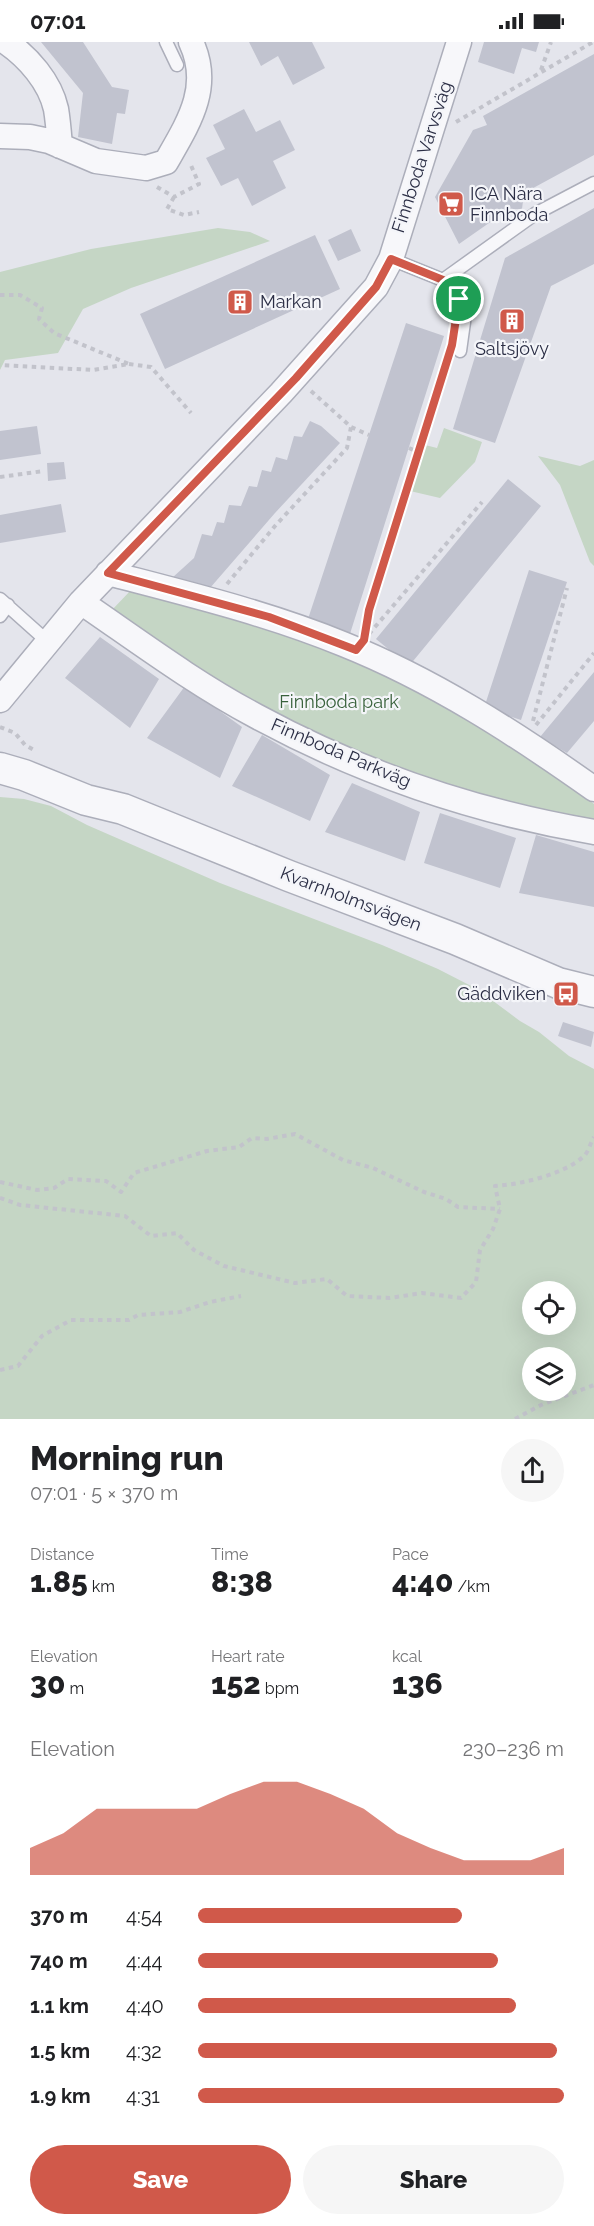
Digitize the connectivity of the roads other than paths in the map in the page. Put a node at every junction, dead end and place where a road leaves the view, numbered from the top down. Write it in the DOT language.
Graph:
graph roads {
  1 [pos="6,42"];
  2 [pos="166,42"];
  3 [pos="191,42"];
  4 [pos="459,42"];
  5 [pos="177,65"];
  6 [pos="0,136"];
  7 [pos="60,147"];
  8 [pos="594,183"];
  9 [pos="391,259"];
  10 [pos="443,280"];
  11 [pos="454,353"];
  12 [pos="108,573"];
  13 [pos="81,602"];
  14 [pos="3,606"];
  15 [pos="47,641"];
  16 [pos="0,700"];
  17 [pos="0,749"];
  18 [pos="0,768"];
  19 [pos="594,789"];
  20 [pos="123,809"];
  21 [pos="594,832"];
  22 [pos="589,994"];
  1 -- 7 [label="street"];
  2 -- 5 [label="lane"];
  3 -- 7 [label="street"];
  4 -- 9 [label="street, Finnboda Varvsväg"];
  6 -- 7 [label="street"];
  8 -- 10 [label="lane"];
  9 -- 10 [label="lane"];
  9 -- 12 [label="street, Finnboda Varvsväg"];
  10 -- 11 [label="lane"];
  12 -- 13 [label="street, Finnboda Varvsväg"];
  12 -- 19 [label="street"];
  13 -- 15 [label="street, Finnboda Varvsväg"];
  13 -- 21 [label="street, Finnboda Parkväg"];
  14 -- 15 [label="lane"];
  15 -- 16 [label="street, Finnboda Varvsväg"];
  17 -- 20 [label="street, Kvarnholmsvägen"];
  18 -- 20 [label="street, Kvarnholmsvägen"];
  20 -- 22 [label="street, Kvarnholmsvägen"];
}
